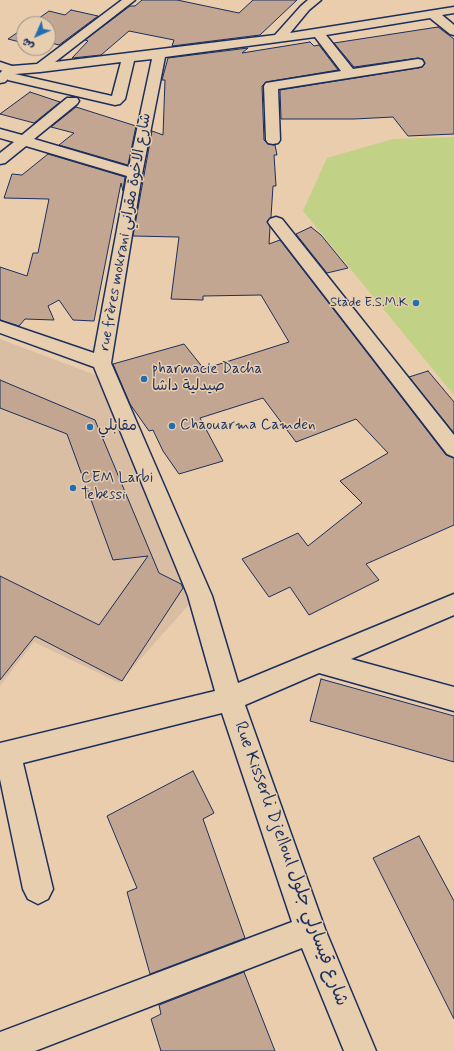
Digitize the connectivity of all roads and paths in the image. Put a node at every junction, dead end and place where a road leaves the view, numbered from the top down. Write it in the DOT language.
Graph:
graph roads {
  1 [pos="129,0"];
  2 [pos="315,0"];
  3 [pos="454,10"];
  4 [pos="432,14"];
  5 [pos="454,30"];
  6 [pos="318,32"];
  7 [pos="279,38"];
  8 [pos="128,58"];
  9 [pos="157,63"];
  10 [pos="418,63"];
  11 [pos="39,68"];
  12 [pos="125,71"];
  13 [pos="4,72"];
  14 [pos="350,74"];
  15 [pos="72,101"];
  16 [pos="0,133"];
  17 [pos="273,140"];
  18 [pos="24,141"];
  19 [pos="0,160"];
  20 [pos="135,174"];
  21 [pos="276,222"];
  22 [pos="0,327"];
  23 [pos="102,363"];
  24 [pos="454,449"];
  25 [pos="454,604"];
  26 [pos="320,662"];
  27 [pos="230,699"];
  28 [pos="454,699"];
  29 [pos="4,755"];
  30 [pos="38,889"];
  31 [pos="310,930"];
  32 [pos="0,1048"];
  33 [pos="360,1051"];
  1 -- 11 [label="street"];
  2 -- 7 [label="street"];
  3 -- 4 [label="street"];
  4 -- 5 [label="street"];
  4 -- 6 [label="street"];
  6 -- 7 [label="street"];
  6 -- 14 [label="street"];
  7 -- 9 [label="street"];
  8 -- 9 [label="street"];
  8 -- 11 [label="street"];
  8 -- 12 [label="street"];
  9 -- 12 [label="street"];
  9 -- 20 [label="street, rue frères mokrani شارع الاخوة مقراني"];
  10 -- 14 [label="street"];
  11 -- 13 [label="street"];
  12 -- 13 [label="street"];
  14 -- 17 [label="street"];
  15 -- 18 [label="street"];
  16 -- 18 [label="street"];
  18 -- 19 [label="street"];
  18 -- 20 [label="street"];
  20 -- 23 [label="street, rue frères mokrani شارع الاخوة مقراني"];
  21 -- 24 [label="street"];
  22 -- 23 [label="street"];
  23 -- 27 [label="street, rue frères mokrani شارع الاخوة مقراني"];
  25 -- 26 [label="street"];
  26 -- 27 [label="street"];
  26 -- 28 [label="street"];
  27 -- 29 [label="street"];
  27 -- 31 [label="street, Rue Kisserli Djelloul شارع قيسارلي جلول"];
  29 -- 30 [label="street"];
  31 -- 32 [label="street"];
  31 -- 33 [label="street, Rue Kisserli Djelloul شارع قيسارلي جلول"];
}
